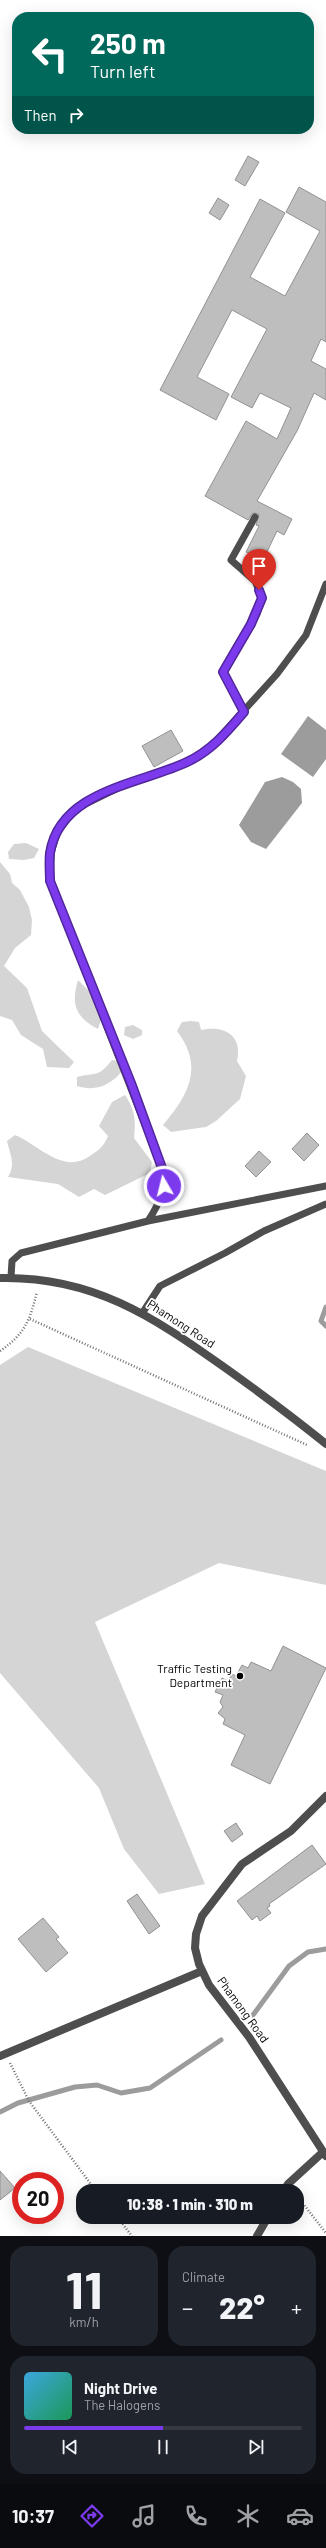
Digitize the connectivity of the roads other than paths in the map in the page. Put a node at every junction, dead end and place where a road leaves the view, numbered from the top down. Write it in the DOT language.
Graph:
graph roads {
  1 [pos="255,517"];
  2 [pos="326,584"];
  3 [pos="244,712"];
  4 [pos="326,1186"];
  5 [pos="326,1204"];
  6 [pos="148,1221"];
  7 [pos="11,1277"];
  8 [pos="0,1278"];
  9 [pos="143,1312"];
  10 [pos="326,1444"];
  11 [pos="326,1796"];
  12 [pos="202,1971"];
  13 [pos="3,2055"];
  14 [pos="324,2154"];
  15 [pos="288,2184"];
  16 [pos="264,2224"];
  17 [pos="257,2236"];
  1 -- 3 [label="lane"];
  2 -- 3 [label="lane"];
  3 -- 6 [label="lane"];
  4 -- 6 [label="lane"];
  5 -- 9 [label="lane"];
  6 -- 7 [label="lane"];
  7 -- 8 [label="street, Phamong Road"];
  7 -- 9 [label="street, Phamong Road"];
  9 -- 10 [label="street, Phamong Road"];
  11 -- 12 [label="street, Phamong Road"];
  12 -- 13 [label="street"];
  12 -- 14 [label="street, Phamong Road"];
  14 -- 15 [label="street"];
  16 -- 17 [label="street"];
}
